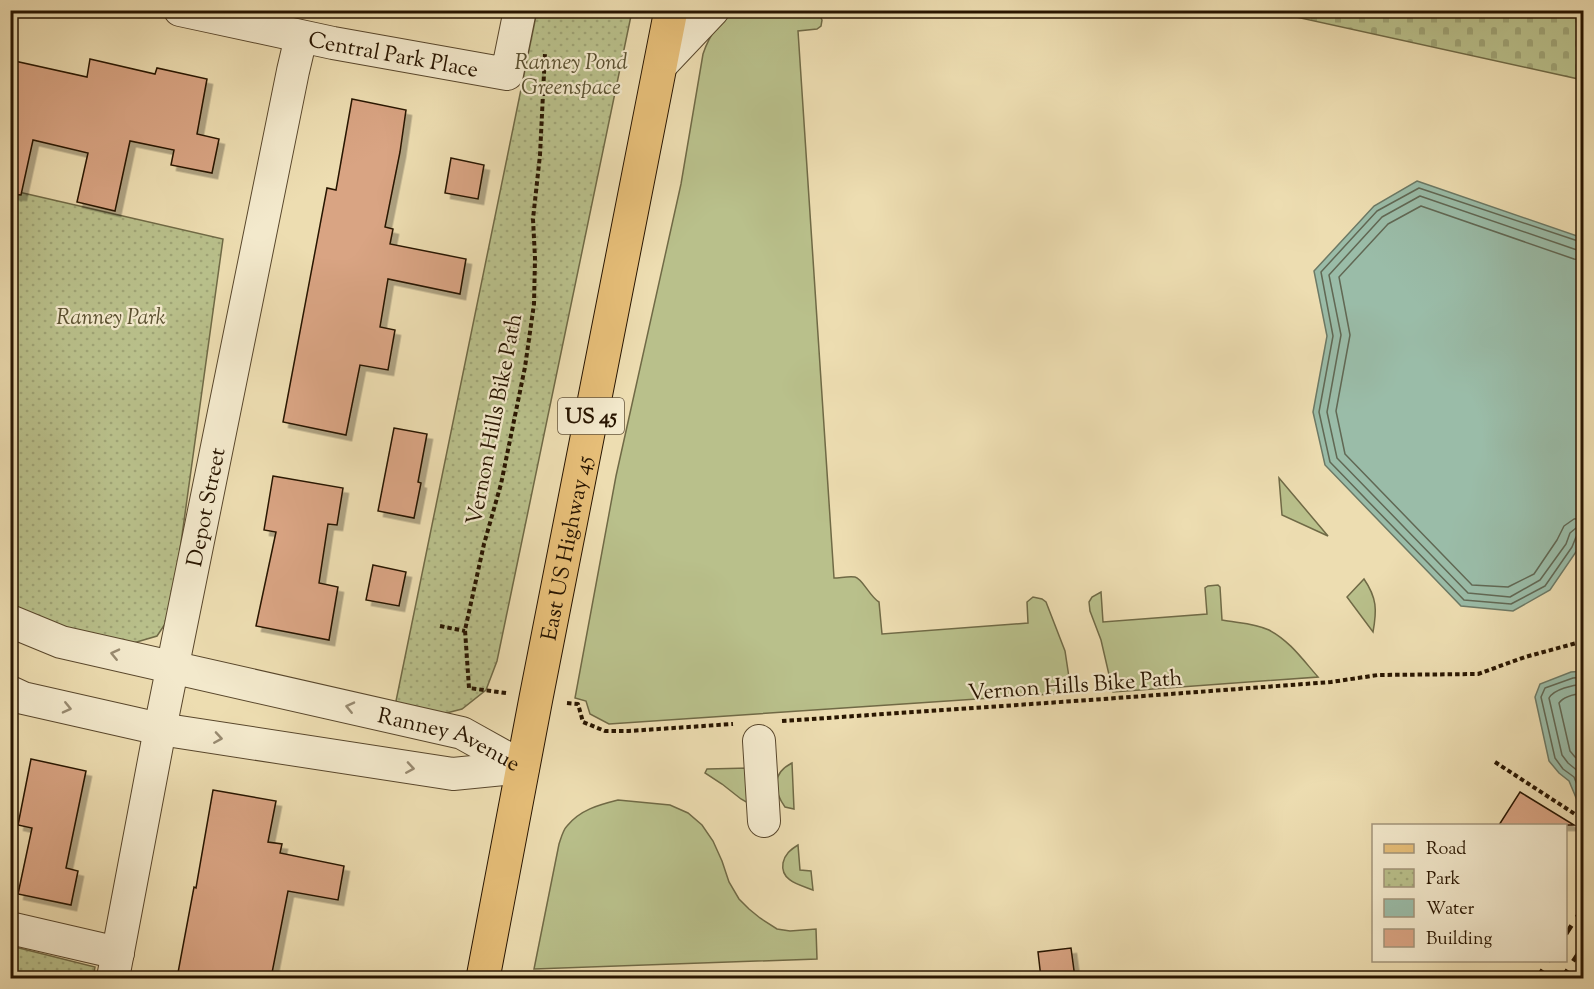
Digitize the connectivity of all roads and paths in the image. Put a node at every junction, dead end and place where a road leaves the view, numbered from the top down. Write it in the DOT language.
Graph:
graph roads {
  1 [pos="180,10"];
  2 [pos="520,10"];
  3 [pos="671,10"];
  4 [pos="713,10"];
  5 [pos="301,37"];
  6 [pos="546,49"];
  7 [pos="660,66"];
  8 [pos="10,621"];
  9 [pos="440,626"];
  10 [pos="465,632"];
  11 [pos="1584,641"];
  12 [pos="172,666"];
  13 [pos="469,688"];
  14 [pos="10,692"];
  15 [pos="578,704"];
  16 [pos="160,729"];
  17 [pos="755,729"];
  18 [pos="1495,762"];
  19 [pos="523,767"];
  20 [pos="1584,820"];
  21 [pos="764,821"];
  22 [pos="10,928"];
  23 [pos="116,966"];
  24 [pos="483,978"];
  1 -- 5 [label="street, Central Park Place"];
  2 -- 5 [label="street, Central Park Place"];
  3 -- 7 [label="main road, East US Highway 45 / US 45"];
  4 -- 7 [label="street"];
  5 -- 12 [label="street, Depot Street"];
  6 -- 10 [label="path, Vernon Hills Bike Path"];
  7 -- 19 [label="main road, East US Highway 45 / US 45"];
  12 -- 8 [label="street, Ranney Avenue, one-way"];
  9 -- 10 [label="path"];
  10 -- 13 [label="path, Vernon Hills Bike Path"];
  11 -- 17 [label="path, Vernon Hills Bike Path"];
  12 -- 16 [label="street, Depot Street"];
  19 -- 12 [label="street, Ranney Avenue, one-way"];
  14 -- 16 [label="street, Ranney Avenue, one-way"];
  15 -- 17 [label="path, Vernon Hills Bike Path"];
  16 -- 19 [label="street, Ranney Avenue, one-way"];
  16 -- 23 [label="street, Depot Street"];
  17 -- 21 [label="street"];
  18 -- 20 [label="path"];
  19 -- 24 [label="main road, East US Highway 45 / US 45"];
  22 -- 23 [label="street"];
}
